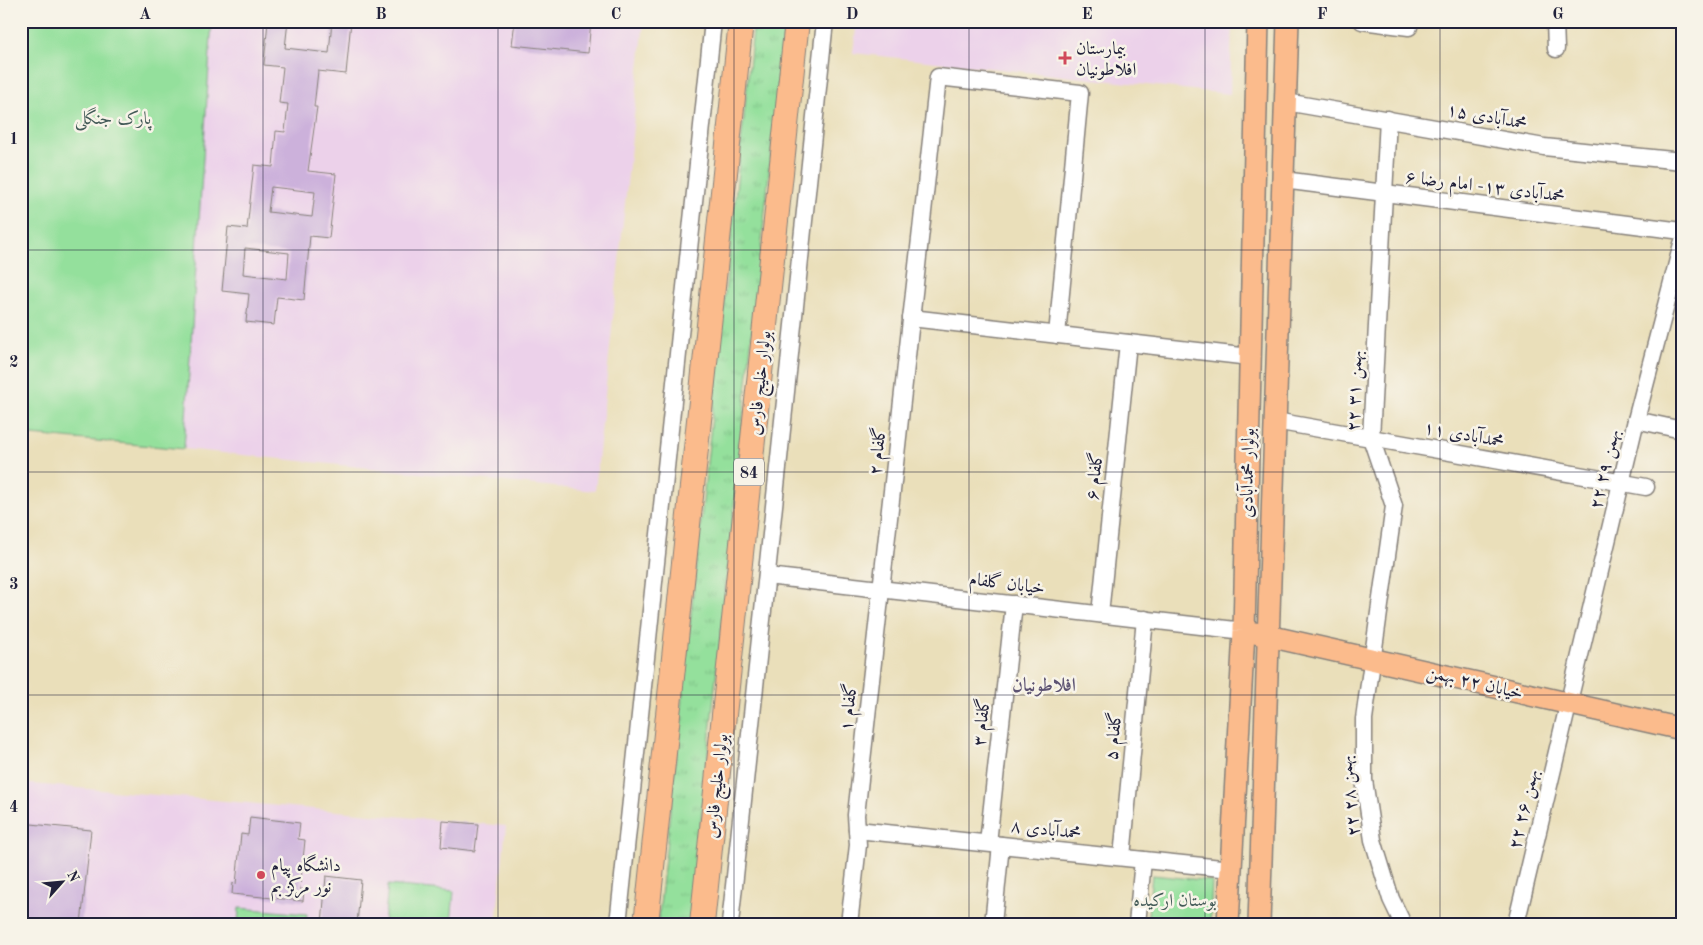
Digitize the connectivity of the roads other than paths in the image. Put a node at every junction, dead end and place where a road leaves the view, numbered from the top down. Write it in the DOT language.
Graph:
graph roads {
  1 [pos="713,21"];
  2 [pos="741,21"];
  3 [pos="797,21"];
  4 [pos="825,21"];
  5 [pos="1258,21"];
  6 [pos="1288,21"];
  7 [pos="1362,21"];
  8 [pos="1408,21"];
  9 [pos="1555,21"];
  10 [pos="1556,49"];
  11 [pos="1286,102"];
  12 [pos="1388,119"];
  13 [pos="1682,161"];
  14 [pos="1283,180"];
  15 [pos="1384,193"];
  16 [pos="1682,231"];
  17 [pos="1682,244"];
  18 [pos="912,318"];
  19 [pos="1057,334"];
  20 [pos="1128,343"];
  21 [pos="1250,357"];
  22 [pos="1636,420"];
  23 [pos="1275,421"];
  24 [pos="1682,430"];
  25 [pos="1371,438"];
  26 [pos="1621,482"];
  27 [pos="1646,487"];
  28 [pos="767,576"];
  29 [pos="882,589"];
  30 [pos="1014,604"];
  31 [pos="1100,614"];
  32 [pos="1144,619"];
  33 [pos="1244,630"];
  34 [pos="1269,635"];
  35 [pos="1373,659"];
  36 [pos="1568,704"];
  37 [pos="1682,729"];
  38 [pos="857,830"];
  39 [pos="995,844"];
  40 [pos="1122,857"];
  41 [pos="1144,860"];
  42 [pos="1231,868"];
  43 [pos="618,924"];
  44 [pos="646,924"];
  45 [pos="702,924"];
  46 [pos="730,924"];
  47 [pos="849,924"];
  48 [pos="993,924"];
  49 [pos="1137,924"];
  50 [pos="1228,924"];
  51 [pos="1260,924"];
  52 [pos="1403,924"];
  53 [pos="1516,924"];
  1 -- 43 [label="street"];
  2 -- 44 [label="highway"];
  3 -- 45 [label="highway, بولوار خلیج فارس / 84"];
  4 -- 28 [label="street"];
  5 -- 21 [label="main road, بولوار محمدآبادی"];
  6 -- 11 [label="main road, بولوار محمدآبادی"];
  7 -- 8 [label="street"];
  9 -- 10 [label="street"];
  11 -- 12 [label="street, محمدآبادی ۱۵"];
  11 -- 14 [label="main road, بولوار محمدآبادی"];
  12 -- 13 [label="street, محمدآبادی ۱۵"];
  12 -- 15 [label="street, ۲۲ بهمن ۳۱"];
  14 -- 15 [label="street, محمدآبادی ۱۳- امام رضا ۶"];
  14 -- 23 [label="main road, بولوار محمدآبادی"];
  15 -- 16 [label="street, محمدآبادی ۱۳- امام رضا ۶"];
  15 -- 25 [label="street, ۲۲ بهمن ۳۱"];
  17 -- 22 [label="street, ۲۲ بهمن ۲۹"];
  18 -- 19 [label="street"];
  18 -- 19 [label="street, گلفام ۲"];
  18 -- 29 [label="street, گلفام ۲"];
  19 -- 20 [label="street"];
  20 -- 21 [label="street"];
  20 -- 31 [label="street, گلفام ۶"];
  21 -- 33 [label="main road, بولوار محمدآبادی"];
  22 -- 24 [label="street"];
  22 -- 26 [label="street, ۲۲ بهمن ۲۹"];
  23 -- 25 [label="street, محمدآبادی ۱۱"];
  23 -- 34 [label="main road, بولوار محمدآبادی"];
  25 -- 26 [label="street, محمدآبادی ۱۱"];
  25 -- 35 [label="street, ۲۲ بهمن ۳۱"];
  26 -- 27 [label="street, محمدآبادی ۱۱"];
  26 -- 36 [label="street, ۲۲ بهمن ۲۹"];
  28 -- 29 [label="street, خیابان گلفام"];
  28 -- 46 [label="street"];
  29 -- 30 [label="street, خیابان گلفام"];
  29 -- 38 [label="street, گلفام ۱"];
  30 -- 31 [label="street, خیابان گلفام"];
  30 -- 39 [label="street, گلفام ۳"];
  31 -- 32 [label="street, خیابان گلفام"];
  32 -- 33 [label="street, خیابان گلفام"];
  32 -- 40 [label="street, گلفام ۵"];
  33 -- 34 [label="main road, خیابان ۲۲ بهمن"];
  33 -- 42 [label="main road, بولوار محمدآبادی"];
  34 -- 35 [label="main road, خیابان ۲۲ بهمن"];
  34 -- 51 [label="main road, بولوار محمدآبادی"];
  35 -- 36 [label="main road, خیابان ۲۲ بهمن"];
  35 -- 52 [label="street, ۲۲ بهمن ۲۸"];
  36 -- 37 [label="main road, خیابان ۲۲ بهمن"];
  36 -- 53 [label="street, ۲۲ بهمن ۲۶"];
  38 -- 39 [label="street, محمدآبادی ۸"];
  38 -- 47 [label="street, گلفام ۱"];
  39 -- 40 [label="street, محمدآبادی ۸"];
  39 -- 48 [label="street, گلفام ۳"];
  40 -- 41 [label="street, محمدآبادی ۸"];
  41 -- 42 [label="street, محمدآبادی ۸"];
  41 -- 49 [label="street"];
  42 -- 50 [label="main road, بولوار محمدآبادی"];
}
